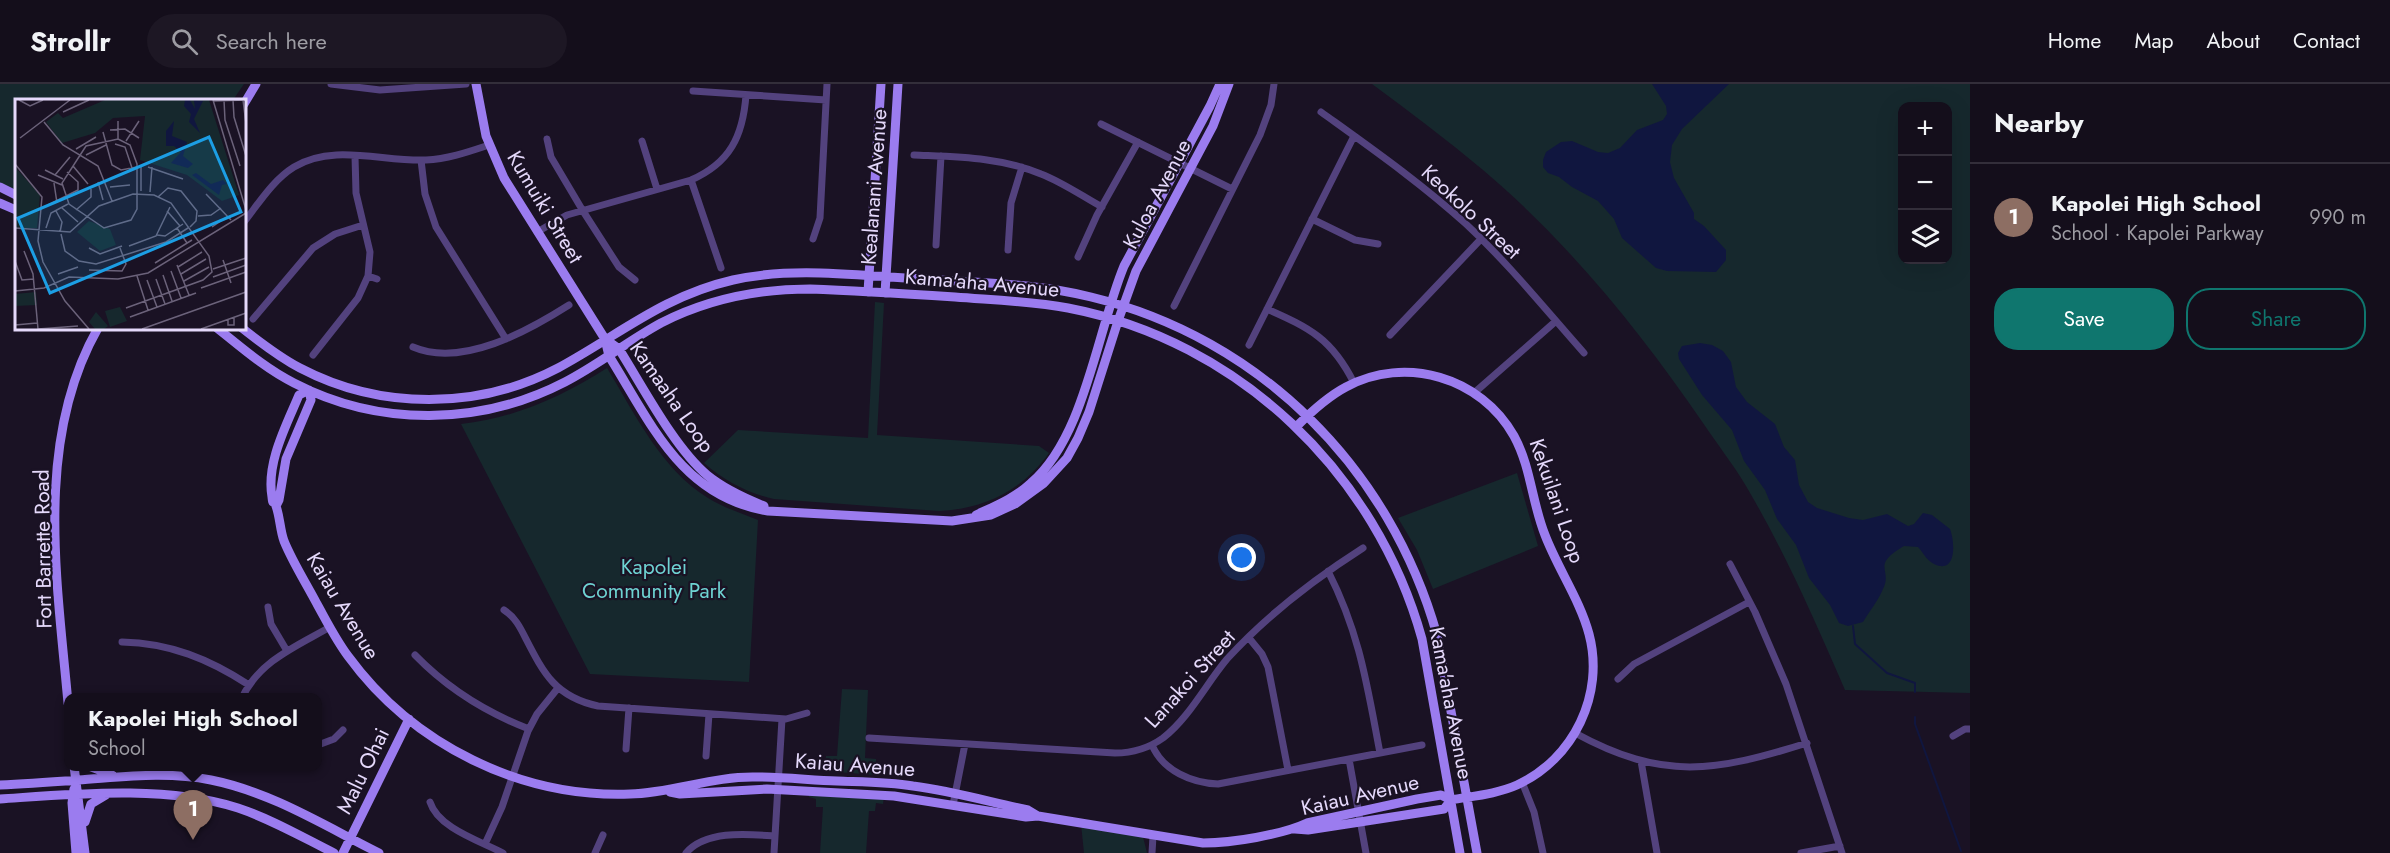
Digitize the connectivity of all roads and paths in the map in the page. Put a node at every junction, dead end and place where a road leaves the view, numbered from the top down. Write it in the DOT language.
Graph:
graph roads {
  1 [pos="256,84"];
  2 [pos="331,84"];
  3 [pos="466,84"];
  4 [pos="476,84"];
  5 [pos="827,84"];
  6 [pos="881,84"];
  7 [pos="898,84"];
  8 [pos="1220,84"];
  9 [pos="1229,84"];
  10 [pos="1274,84"];
  11 [pos="393,87"];
  12 [pos="693,91"];
  13 [pos="746,95"];
  14 [pos="826,100"];
  15 [pos="246,101"];
  16 [pos="1321,112"];
  17 [pos="1101,124"];
  18 [pos="1354,136"];
  19 [pos="547,139"];
  20 [pos="642,141"];
  21 [pos="1138,142"];
  22 [pos="489,145"];
  23 [pos="914,154"];
  24 [pos="355,156"];
  25 [pos="941,156"];
  26 [pos="421,160"];
  27 [pos="1179,162"];
  28 [pos="1022,167"];
  29 [pos="1191,169"];
  30 [pos="691,180"];
  31 [pos="0,187"];
  32 [pos="657,189"];
  33 [pos="1232,189"];
  34 [pos="15,194"];
  35 [pos="0,203"];
  36 [pos="1102,207"];
  37 [pos="15,210"];
  38 [pos="583,211"];
  39 [pos="246,219"];
  40 [pos="1312,219"];
  41 [pos="363,225"];
  42 [pos="537,232"];
  43 [pos="813,239"];
  44 [pos="1481,239"];
  45 [pos="1378,244"];
  46 [pos="936,245"];
  47 [pos="1008,249"];
  48 [pos="1078,256"];
  49 [pos="721,268"];
  50 [pos="368,276"];
  51 [pos="869,276"];
  52 [pos="886,277"];
  53 [pos="377,279"];
  54 [pos="635,280"];
  55 [pos="868,292"];
  56 [pos="885,293"];
  57 [pos="1110,302"];
  58 [pos="569,305"];
  59 [pos="1123,306"];
  60 [pos="1174,306"];
  61 [pos="1267,309"];
  62 [pos="1106,318"];
  63 [pos="253,319"];
  64 [pos="1118,321"];
  65 [pos="1556,321"];
  66 [pos="97,330"];
  67 [pos="220,330"];
  68 [pos="245,330"];
  69 [pos="1390,334"];
  70 [pos="506,339"];
  71 [pos="605,339"];
  72 [pos="1249,345"];
  73 [pos="413,346"];
  74 [pos="619,349"];
  75 [pos="1584,353"];
  76 [pos="313,355"];
  77 [pos="609,356"];
  78 [pos="316,376"];
  79 [pos="1354,383"];
  80 [pos="309,390"];
  81 [pos="1474,393"];
  82 [pos="1308,415"];
  83 [pos="1297,426"];
  84 [pos="774,510"];
  85 [pos="965,519"];
  86 [pos="1363,548"];
  87 [pos="1730,564"];
  88 [pos="1328,571"];
  89 [pos="1749,602"];
  90 [pos="268,607"];
  91 [pos="504,610"];
  92 [pos="330,627"];
  93 [pos="1249,638"];
  94 [pos="122,642"];
  95 [pos="287,651"];
  96 [pos="414,655"];
  97 [pos="1618,679"];
  98 [pos="249,685"];
  99 [pos="558,688"];
  100 [pos="68,693"];
  101 [pos="245,693"];
  102 [pos="629,708"];
  103 [pos="807,713"];
  104 [pos="709,714"];
  105 [pos="409,719"];
  106 [pos="782,719"];
  107 [pos="529,729"];
  108 [pos="1970,729"];
  109 [pos="343,730"];
  110 [pos="1575,733"];
  111 [pos="1953,736"];
  112 [pos="869,738"];
  113 [pos="1807,743"];
  114 [pos="322,744"];
  115 [pos="965,744"];
  116 [pos="1152,745"];
  117 [pos="1422,745"];
  118 [pos="626,749"];
  119 [pos="1380,753"];
  120 [pos="706,756"];
  121 [pos="1349,759"];
  122 [pos="1641,760"];
  123 [pos="74,771"];
  124 [pos="102,771"];
  125 [pos="1288,771"];
  126 [pos="513,776"];
  127 [pos="117,777"];
  128 [pos="778,778"];
  129 [pos="75,781"];
  130 [pos="1522,782"];
  131 [pos="0,785"];
  132 [pos="777,789"];
  133 [pos="668,791"];
  134 [pos="111,793"];
  135 [pos="76,795"];
  136 [pos="955,795"];
  137 [pos="1467,797"];
  138 [pos="0,799"];
  139 [pos="1451,800"];
  140 [pos="430,802"];
  141 [pos="953,805"];
  142 [pos="1359,812"];
  143 [pos="1038,816"];
  144 [pos="1361,822"];
  145 [pos="1294,829"];
  146 [pos="603,835"];
  147 [pos="775,836"];
  148 [pos="1153,836"];
  149 [pos="350,838"];
  150 [pos="485,844"];
  151 [pos="84,848"];
  152 [pos="1840,849"];
  153 [pos="76,853"];
  154 [pos="334,853"];
  155 [pos="343,853"];
  156 [pos="379,853"];
  157 [pos="503,853"];
  158 [pos="595,853"];
  159 [pos="686,853"];
  160 [pos="774,853"];
  161 [pos="1152,853"];
  162 [pos="1366,853"];
  163 [pos="1460,853"];
  164 [pos="1477,853"];
  165 [pos="1543,853"];
  166 [pos="1658,853"];
  167 [pos="1801,853"];
  1 -- 15 [label="street"];
  2 -- 11 [label="street"];
  3 -- 11 [label="street"];
  4 -- 22 [label="street, Kumuiki Street"];
  5 -- 14 [label="street"];
  6 -- 51 [label="street, Kealanani Avenue"];
  7 -- 52 [label="street, Kealanani Avenue"];
  8 -- 27 [label="street, Kuloa Avenue"];
  9 -- 29 [label="street, Kuloa Avenue"];
  10 -- 33 [label="street"];
  12 -- 13 [label="street"];
  13 -- 14 [label="street"];
  13 -- 30 [label="street"];
  14 -- 43 [label="street"];
  16 -- 18 [label="street, Keokolo Street"];
  17 -- 21 [label="street"];
  18 -- 40 [label="street"];
  18 -- 44 [label="street, Keokolo Street"];
  19 -- 38 [label="street"];
  20 -- 32 [label="street"];
  21 -- 27 [label="street"];
  21 -- 36 [label="street"];
  22 -- 26 [label="street"];
  22 -- 42 [label="street, Kumuiki Street"];
  23 -- 25 [label="street"];
  24 -- 26 [label="street"];
  24 -- 39 [label="street"];
  24 -- 41 [label="street"];
  25 -- 28 [label="street"];
  25 -- 46 [label="street"];
  26 -- 70 [label="street"];
  27 -- 29 [label="street"];
  27 -- 57 [label="street, Kuloa Avenue"];
  28 -- 36 [label="street"];
  28 -- 47 [label="street"];
  29 -- 33 [label="street"];
  29 -- 59 [label="street, Kuloa Avenue"];
  30 -- 32 [label="street"];
  30 -- 49 [label="street"];
  31 -- 34 [label="street"];
  32 -- 38 [label="street"];
  33 -- 60 [label="street"];
  35 -- 37 [label="street"];
  36 -- 48 [label="street"];
  38 -- 42 [label="street"];
  38 -- 54 [label="street"];
  40 -- 45 [label="street"];
  40 -- 61 [label="street"];
  41 -- 50 [label="street"];
  41 -- 63 [label="street"];
  42 -- 71 [label="street, Kumuiki Street"];
  44 -- 65 [label="street, Keokolo Street"];
  44 -- 69 [label="street"];
  50 -- 53 [label="street"];
  50 -- 76 [label="street"];
  51 -- 52 [label="street, Kama'aha Avenue"];
  51 -- 55 [label="street, Kealanani Avenue"];
  51 -- 71 [label="street, Kama'aha Avenue"];
  52 -- 56 [label="street, Kealanani Avenue"];
  52 -- 57 [label="street, Kama'aha Avenue"];
  55 -- 56 [label="street, Kama'aha Avenue"];
  55 -- 74 [label="street, Kama'aha Avenue"];
  56 -- 62 [label="street, Kama'aha Avenue"];
  57 -- 59 [label="street, Kama'aha Avenue"];
  57 -- 62 [label="street, Kuloa Avenue"];
  58 -- 70 [label="street"];
  59 -- 64 [label="street, Kuloa Avenue"];
  59 -- 82 [label="street, Kama'aha Avenue"];
  61 -- 72 [label="street"];
  61 -- 79 [label="street"];
  62 -- 64 [label="street, Kama'aha Avenue"];
  62 -- 85 [label="street, Kamaaha Loop"];
  64 -- 83 [label="street, Kama'aha Avenue"];
  64 -- 85 [label="street, Kamaaha Loop"];
  65 -- 75 [label="street, Keokolo Street"];
  65 -- 81 [label="street"];
  66 -- 100 [label="street, Fort Barrette Road"];
  67 -- 80 [label="street, Kama'aha Avenue"];
  68 -- 78 [label="street, Kama'aha Avenue"];
  70 -- 73 [label="street"];
  71 -- 74 [label="street, Kamaaha Loop"];
  71 -- 77 [label="street, Kamaaha Loop"];
  71 -- 78 [label="street, Kama'aha Avenue"];
  74 -- 77 [label="street, Kama'aha Avenue"];
  74 -- 84 [label="street, Kamaaha Loop"];
  77 -- 80 [label="street, Kama'aha Avenue"];
  77 -- 84 [label="street, Kamaaha Loop"];
  78 -- 80 [label="street, Kaiau Avenue"];
  79 -- 81 [label="street, Kekuilani Loop"];
  79 -- 82 [label="street, Kekuilani Loop"];
  80 -- 92 [label="street, Kaiau Avenue"];
  81 -- 110 [label="street, Kekuilani Loop"];
  82 -- 83 [label="street, Kekuilani Loop"];
  82 -- 137 [label="street, Kama'aha Avenue"];
  83 -- 139 [label="street, Kama'aha Avenue"];
  84 -- 85 [label="street, Kamaaha Loop"];
  86 -- 88 [label="street, Lanakoi Street"];
  87 -- 89 [label="street"];
  88 -- 93 [label="street, Lanakoi Street"];
  88 -- 119 [label="street"];
  89 -- 97 [label="street"];
  89 -- 113 [label="street"];
  90 -- 95 [label="street"];
  91 -- 99 [label="street"];
  92 -- 95 [label="street"];
  92 -- 105 [label="street, Kaiau Avenue"];
  93 -- 116 [label="street, Lanakoi Street"];
  93 -- 125 [label="street"];
  94 -- 98 [label="street"];
  95 -- 98 [label="street"];
  96 -- 107 [label="street"];
  98 -- 101 [label="street"];
  99 -- 102 [label="street"];
  99 -- 107 [label="street"];
  102 -- 104 [label="street"];
  102 -- 118 [label="street"];
  103 -- 106 [label="street"];
  104 -- 106 [label="street"];
  104 -- 120 [label="street"];
  105 -- 126 [label="street, Kaiau Avenue"];
  105 -- 149 [label="street, Malu Ohai"];
  106 -- 128 [label="street"];
  107 -- 126 [label="street"];
  108 -- 111 [label="street"];
  109 -- 114 [label="street"];
  110 -- 122 [label="street"];
  110 -- 130 [label="street, Kekuilani Loop"];
  112 -- 115 [label="street, Lanakoi Street"];
  113 -- 122 [label="street"];
  113 -- 152 [label="street"];
  115 -- 116 [label="street, Lanakoi Street"];
  115 -- 136 [label="street"];
  116 -- 125 [label="street"];
  117 -- 119 [label="street"];
  119 -- 121 [label="street"];
  121 -- 125 [label="street"];
  121 -- 142 [label="street"];
  122 -- 166 [label="street"];
  123 -- 129 [label="street"];
  124 -- 127 [label="street"];
  126 -- 133 [label="street, Kaiau Avenue"];
  126 -- 150 [label="street"];
  127 -- 129 [label="street"];
  127 -- 149 [label="street"];
  128 -- 132 [label="street"];
  128 -- 133 [label="street, Kaiau Avenue"];
  128 -- 136 [label="street, Kaiau Avenue"];
  129 -- 131 [label="street"];
  129 -- 135 [label="street"];
  130 -- 137 [label="street, Kekuilani Loop"];
  130 -- 165 [label="street"];
  132 -- 133 [label="street, Kaiau Avenue"];
  132 -- 141 [label="street, Kaiau Avenue"];
  132 -- 147 [label="street"];
  134 -- 135 [label="street"];
  134 -- 151 [label="street"];
  134 -- 154 [label="street"];
  135 -- 138 [label="street"];
  135 -- 151 [label="street"];
  135 -- 153 [label="street"];
  136 -- 141 [label="street"];
  136 -- 143 [label="street, Kaiau Avenue"];
  137 -- 139 [label="street, Kekuilani Loop"];
  137 -- 164 [label="street, Kama'aha Avenue"];
  139 -- 142 [label="street, Kaiau Avenue"];
  139 -- 144 [label="street, Kaiau Avenue"];
  139 -- 163 [label="street, Kama'aha Avenue"];
  140 -- 150 [label="street"];
  141 -- 143 [label="street, Kaiau Avenue"];
  142 -- 144 [label="street"];
  142 -- 145 [label="street, Kaiau Avenue"];
  143 -- 148 [label="street, Kaiau Avenue"];
  144 -- 145 [label="street, Kaiau Avenue"];
  144 -- 162 [label="street"];
  145 -- 148 [label="street, Kaiau Avenue"];
  146 -- 158 [label="street"];
  147 -- 159 [label="street"];
  147 -- 160 [label="street"];
  148 -- 161 [label="street"];
  149 -- 155 [label="street, Malu Ohai"];
  149 -- 156 [label="street"];
  150 -- 157 [label="street"];
  152 -- 167 [label="street"];
}
